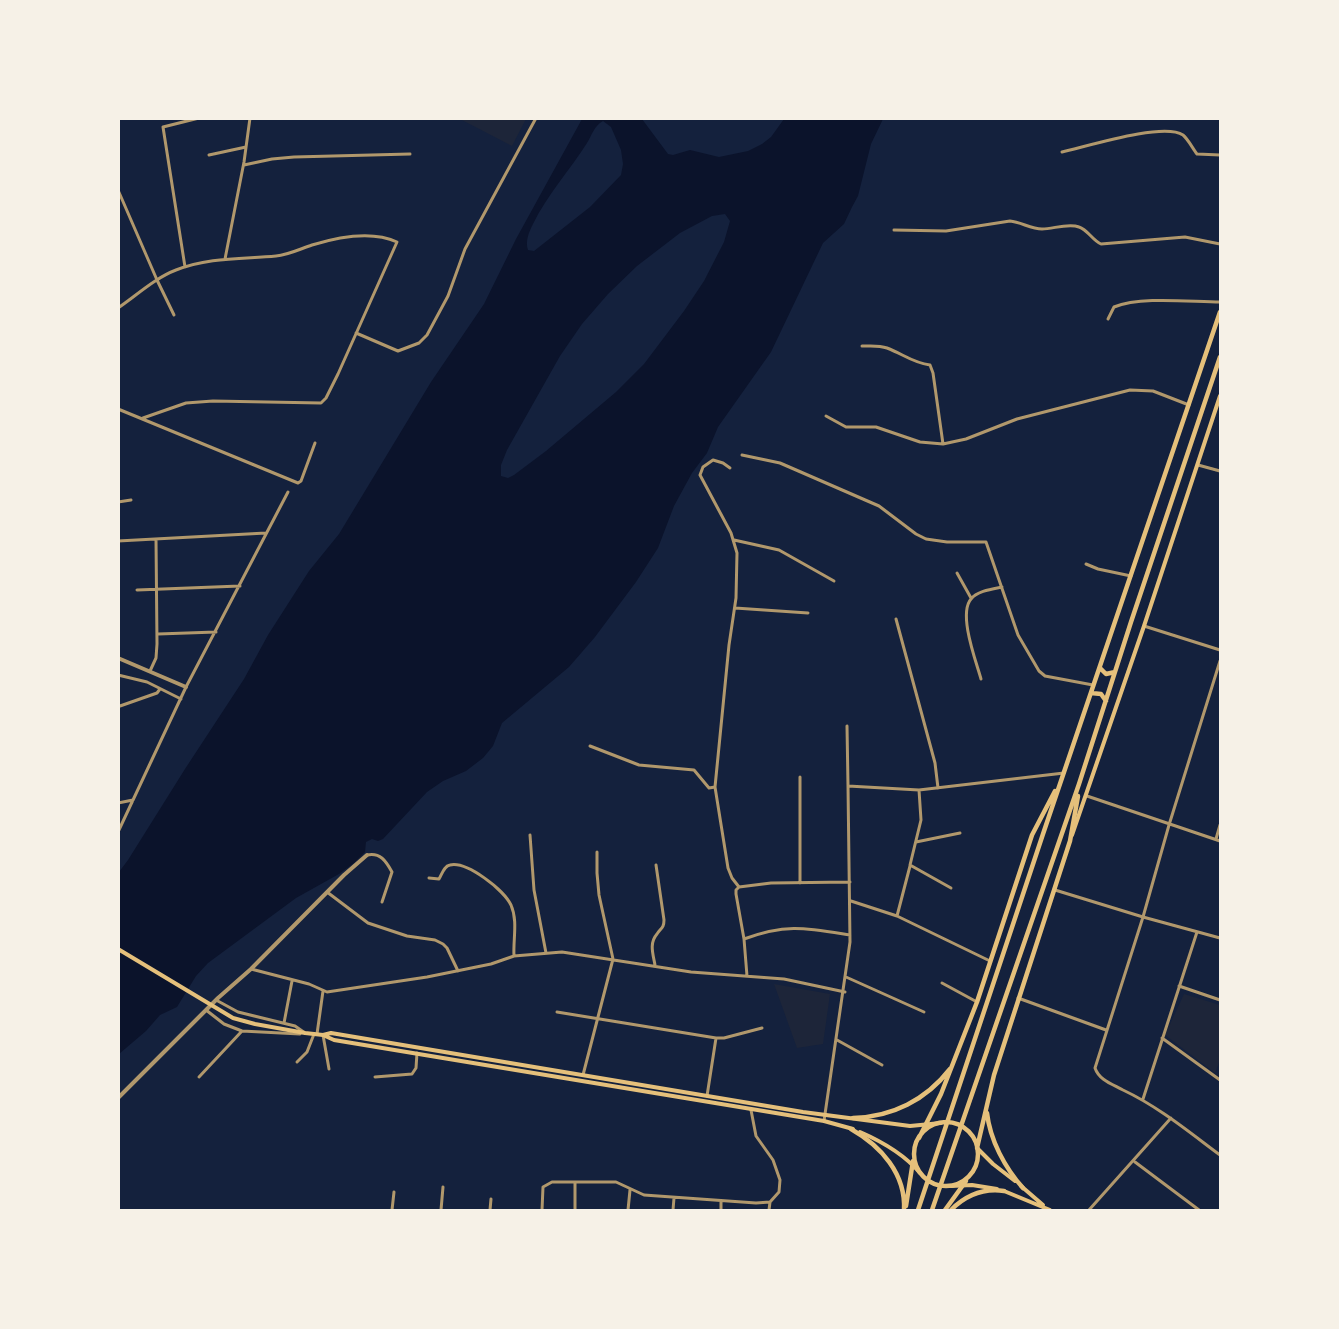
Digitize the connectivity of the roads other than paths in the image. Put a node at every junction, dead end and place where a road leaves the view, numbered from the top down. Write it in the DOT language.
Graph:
graph roads {
  1 [pos="198,118"];
  2 [pos="250,118"];
  3 [pos="536,118"];
  4 [pos="246,147"];
  5 [pos="1062,152"];
  6 [pos="410,154"];
  7 [pos="209,155"];
  8 [pos="1221,155"];
  9 [pos="244,165"];
  10 [pos="118,190"];
  11 [pos="894,230"];
  12 [pos="1221,243"];
  13 [pos="225,259"];
  14 [pos="185,267"];
  15 [pos="157,280"];
  16 [pos="1221,302"];
  17 [pos="118,308"];
  18 [pos="1221,312"];
  19 [pos="174,315"];
  20 [pos="1108,319"];
  21 [pos="356,333"];
  22 [pos="862,346"];
  23 [pos="1221,357"];
  24 [pos="1221,396"];
  25 [pos="1189,405"];
  26 [pos="118,409"];
  27 [pos="826,416"];
  28 [pos="143,418"];
  29 [pos="315,443"];
  30 [pos="943,444"];
  31 [pos="742,455"];
  32 [pos="1198,465"];
  33 [pos="730,468"];
  34 [pos="1221,471"];
  35 [pos="288,492"];
  36 [pos="131,500"];
  37 [pos="118,502"];
  38 [pos="266,533"];
  39 [pos="156,539"];
  40 [pos="734,540"];
  41 [pos="118,541"];
  42 [pos="1086,564"];
  43 [pos="957,573"];
  44 [pos="1131,576"];
  45 [pos="834,581"];
  46 [pos="240,586"];
  47 [pos="1002,587"];
  48 [pos="137,590"];
  49 [pos="157,590"];
  50 [pos="971,598"];
  51 [pos="735,608"];
  52 [pos="808,613"];
  53 [pos="896,619"];
  54 [pos="1144,626"];
  55 [pos="217,632"];
  56 [pos="158,634"];
  57 [pos="1221,650"];
  58 [pos="118,658"];
  59 [pos="1221,661"];
  60 [pos="1100,668"];
  61 [pos="150,671"];
  62 [pos="1115,672"];
  63 [pos="118,675"];
  64 [pos="981,679"];
  65 [pos="1094,686"];
  66 [pos="186,687"];
  67 [pos="160,688"];
  68 [pos="1091,693"];
  69 [pos="181,699"];
  70 [pos="1106,701"];
  71 [pos="120,706"];
  72 [pos="847,726"];
  73 [pos="590,746"];
  74 [pos="1063,775"];
  75 [pos="800,777"];
  76 [pos="1080,784"];
  77 [pos="848,786"];
  78 [pos="715,787"];
  79 [pos="938,788"];
  80 [pos="919,790"];
  81 [pos="1087,796"];
  82 [pos="133,800"];
  83 [pos="118,802"];
  84 [pos="1169,825"];
  85 [pos="1221,825"];
  86 [pos="118,832"];
  87 [pos="960,833"];
  88 [pos="530,835"];
  89 [pos="1218,840"];
  90 [pos="1070,841"];
  91 [pos="916,842"];
  92 [pos="597,852"];
  93 [pos="367,855"];
  94 [pos="656,865"];
  95 [pos="910,865"];
  96 [pos="429,878"];
  97 [pos="800,882"];
  98 [pos="850,882"];
  99 [pos="739,887"];
  100 [pos="951,888"];
  101 [pos="1054,889"];
  102 [pos="327,892"];
  103 [pos="851,901"];
  104 [pos="382,902"];
  105 [pos="897,916"];
  106 [pos="1143,917"];
  107 [pos="1197,932"];
  108 [pos="850,935"];
  109 [pos="1221,938"];
  110 [pos="744,939"];
  111 [pos="118,949"];
  112 [pos="546,953"];
  113 [pos="514,956"];
  114 [pos="613,959"];
  115 [pos="990,961"];
  116 [pos="655,965"];
  117 [pos="250,969"];
  118 [pos="458,971"];
  119 [pos="747,976"];
  120 [pos="846,977"];
  121 [pos="292,981"];
  122 [pos="942,983"];
  123 [pos="1179,986"];
  124 [pos="323,991"];
  125 [pos="845,992"];
  126 [pos="1018,998"];
  127 [pos="216,1000"];
  128 [pos="1221,1000"];
  129 [pos="977,1002"];
  130 [pos="206,1011"];
  131 [pos="557,1012"];
  132 [pos="924,1012"];
  133 [pos="598,1018"];
  134 [pos="284,1023"];
  135 [pos="762,1028"];
  136 [pos="1106,1030"];
  137 [pos="242,1031"];
  138 [pos="305,1033"];
  139 [pos="315,1034"];
  140 [pos="323,1035"];
  141 [pos="716,1038"];
  142 [pos="1162,1038"];
  143 [pos="837,1040"];
  144 [pos="417,1053"];
  145 [pos="956,1059"];
  146 [pos="297,1062"];
  147 [pos="882,1065"];
  148 [pos="329,1069"];
  149 [pos="583,1075"];
  150 [pos="199,1077"];
  151 [pos="375,1077"];
  152 [pos="1221,1080"];
  153 [pos="707,1096"];
  154 [pos="118,1098"];
  155 [pos="1143,1099"];
  156 [pos="987,1102"];
  157 [pos="751,1110"];
  158 [pos="826,1114"];
  159 [pos="853,1118"];
  160 [pos="1171,1118"];
  161 [pos="825,1121"];
  162 [pos="941,1123"];
  163 [pos="927,1125"];
  164 [pos="851,1129"];
  165 [pos="919,1138"];
  166 [pos="978,1148"];
  167 [pos="914,1153"];
  168 [pos="1221,1155"];
  169 [pos="1135,1161"];
  170 [pos="913,1165"];
  171 [pos="920,1173"];
  172 [pos="969,1176"];
  173 [pos="575,1183"];
  174 [pos="963,1185"];
  175 [pos="443,1186"];
  176 [pos="951,1186"];
  177 [pos="1023,1188"];
  178 [pos="630,1190"];
  179 [pos="1004,1191"];
  180 [pos="394,1192"];
  181 [pos="674,1198"];
  182 [pos="491,1199"];
  183 [pos="721,1201"];
  184 [pos="770,1202"];
  185 [pos="392,1210"];
  186 [pos="441,1210"];
  187 [pos="490,1210"];
  188 [pos="543,1210"];
  189 [pos="575,1210"];
  190 [pos="628,1210"];
  191 [pos="673,1210"];
  192 [pos="721,1210"];
  193 [pos="769,1210"];
  194 [pos="904,1210"];
  195 [pos="918,1210"];
  196 [pos="932,1210"];
  197 [pos="945,1210"];
  198 [pos="951,1210"];
  199 [pos="1051,1210"];
  200 [pos="1089,1210"];
  201 [pos="1199,1210"];
  1 -- 14 [label="street"];
  2 -- 4 [label="street"];
  3 -- 21 [label="street"];
  4 -- 7 [label="street"];
  4 -- 9 [label="street"];
  5 -- 8 [label="street"];
  6 -- 9 [label="street"];
  9 -- 13 [label="street"];
  10 -- 15 [label="street"];
  11 -- 12 [label="street"];
  13 -- 14 [label="street"];
  13 -- 21 [label="street"];
  14 -- 15 [label="street"];
  15 -- 17 [label="street"];
  15 -- 19 [label="street"];
  16 -- 20 [label="street"];
  18 -- 25 [label="highway"];
  21 -- 28 [label="street"];
  22 -- 30 [label="street"];
  23 -- 62 [label="highway"];
  24 -- 32 [label="main road"];
  25 -- 30 [label="street"];
  25 -- 44 [label="highway"];
  26 -- 28 [label="street"];
  27 -- 30 [label="street"];
  28 -- 29 [label="street"];
  31 -- 47 [label="street"];
  32 -- 34 [label="street"];
  32 -- 54 [label="main road"];
  33 -- 40 [label="street"];
  35 -- 38 [label="street"];
  36 -- 37 [label="street"];
  38 -- 39 [label="street"];
  38 -- 46 [label="street"];
  39 -- 41 [label="street"];
  39 -- 49 [label="street"];
  40 -- 45 [label="street"];
  40 -- 51 [label="street"];
  42 -- 44 [label="street"];
  43 -- 50 [label="street"];
  44 -- 60 [label="highway"];
  46 -- 49 [label="street"];
  46 -- 55 [label="street"];
  47 -- 50 [label="street"];
  47 -- 65 [label="street"];
  48 -- 49 [label="street"];
  49 -- 56 [label="street"];
  50 -- 64 [label="street"];
  51 -- 52 [label="street"];
  51 -- 78 [label="street"];
  53 -- 79 [label="street"];
  54 -- 57 [label="street"];
  54 -- 81 [label="main road"];
  55 -- 56 [label="street"];
  55 -- 66 [label="street"];
  56 -- 61 [label="street"];
  58 -- 61 [label="street"];
  59 -- 84 [label="street"];
  60 -- 62 [label="highway"];
  60 -- 65 [label="highway"];
  61 -- 66 [label="street"];
  62 -- 70 [label="highway"];
  63 -- 67 [label="street"];
  65 -- 68 [label="highway"];
  66 -- 69 [label="street"];
  67 -- 69 [label="street"];
  67 -- 71 [label="street"];
  68 -- 70 [label="highway"];
  68 -- 74 [label="highway"];
  69 -- 82 [label="street"];
  70 -- 76 [label="highway"];
  72 -- 77 [label="street"];
  73 -- 78 [label="street"];
  74 -- 79 [label="street"];
  74 -- 115 [label="highway"];
  74 -- 195 [label="highway"];
  75 -- 97 [label="street"];
  76 -- 90 [label="highway"];
  76 -- 196 [label="highway"];
  77 -- 80 [label="street"];
  77 -- 98 [label="street"];
  78 -- 99 [label="street"];
  79 -- 80 [label="street"];
  80 -- 91 [label="street"];
  81 -- 84 [label="street"];
  81 -- 90 [label="main road"];
  82 -- 83 [label="street"];
  82 -- 86 [label="street"];
  84 -- 89 [label="street"];
  84 -- 106 [label="street"];
  85 -- 89 [label="street"];
  87 -- 91 [label="street"];
  88 -- 112 [label="street"];
  90 -- 101 [label="highway"];
  91 -- 95 [label="street"];
  92 -- 114 [label="street"];
  93 -- 102 [label="street"];
  93 -- 104 [label="street"];
  94 -- 116 [label="street"];
  95 -- 100 [label="street"];
  95 -- 105 [label="street"];
  96 -- 113 [label="street"];
  97 -- 98 [label="street"];
  97 -- 99 [label="street"];
  98 -- 103 [label="street"];
  99 -- 110 [label="street"];
  101 -- 106 [label="street"];
  101 -- 126 [label="highway"];
  102 -- 117 [label="street"];
  102 -- 118 [label="street"];
  103 -- 105 [label="street"];
  103 -- 108 [label="street"];
  105 -- 115 [label="street"];
  106 -- 107 [label="street"];
  106 -- 136 [label="street"];
  107 -- 109 [label="street"];
  107 -- 123 [label="street"];
  108 -- 110 [label="street"];
  108 -- 120 [label="street"];
  110 -- 119 [label="street"];
  111 -- 138 [label="main road"];
  112 -- 113 [label="street"];
  112 -- 114 [label="street"];
  113 -- 118 [label="street"];
  114 -- 116 [label="street"];
  114 -- 133 [label="street"];
  115 -- 129 [label="highway"];
  116 -- 119 [label="street"];
  117 -- 121 [label="street"];
  117 -- 127 [label="street"];
  118 -- 124 [label="street"];
  119 -- 125 [label="street"];
  120 -- 125 [label="street"];
  120 -- 132 [label="street"];
  121 -- 124 [label="street"];
  121 -- 134 [label="street"];
  122 -- 129 [label="street"];
  123 -- 128 [label="street"];
  123 -- 142 [label="street"];
  124 -- 139 [label="street"];
  125 -- 143 [label="street"];
  126 -- 136 [label="street"];
  126 -- 156 [label="highway"];
  127 -- 130 [label="street"];
  127 -- 134 [label="street"];
  129 -- 145 [label="highway"];
  130 -- 137 [label="street"];
  130 -- 154 [label="street"];
  131 -- 133 [label="street"];
  133 -- 141 [label="street"];
  133 -- 149 [label="street"];
  134 -- 138 [label="street"];
  135 -- 141 [label="street"];
  136 -- 155 [label="street"];
  137 -- 138 [label="street"];
  137 -- 150 [label="street"];
  138 -- 139 [label="main road"];
  139 -- 140 [label="main road"];
  139 -- 146 [label="street"];
  140 -- 144 [label="main road"];
  140 -- 148 [label="street"];
  140 -- 149 [label="main road"];
  141 -- 153 [label="street"];
  142 -- 152 [label="street"];
  142 -- 155 [label="street"];
  143 -- 147 [label="street"];
  143 -- 158 [label="street"];
  144 -- 151 [label="street"];
  144 -- 157 [label="main road"];
  145 -- 159 [label="highway"];
  145 -- 163 [label="highway"];
  149 -- 153 [label="main road"];
  153 -- 158 [label="main road"];
  155 -- 160 [label="street"];
  156 -- 166 [label="highway"];
  156 -- 177 [label="highway"];
  157 -- 161 [label="main road"];
  157 -- 184 [label="street"];
  158 -- 159 [label="main road"];
  158 -- 161 [label="street"];
  159 -- 163 [label="main road"];
  160 -- 168 [label="street"];
  160 -- 169 [label="street"];
  161 -- 164 [label="main road"];
  162 -- 163 [label="main road"];
  162 -- 165 [label="highway"];
  162 -- 166 [label="highway"];
  163 -- 165 [label="highway"];
  164 -- 170 [label="main road"];
  164 -- 194 [label="highway"];
  165 -- 167 [label="highway"];
  166 -- 172 [label="highway"];
  166 -- 177 [label="main road"];
  167 -- 170 [label="highway"];
  167 -- 171 [label="highway"];
  169 -- 200 [label="street"];
  169 -- 201 [label="street"];
  170 -- 171 [label="main road"];
  170 -- 194 [label="highway"];
  171 -- 176 [label="highway"];
  172 -- 174 [label="highway"];
  172 -- 176 [label="highway"];
  173 -- 178 [label="street"];
  173 -- 188 [label="street"];
  173 -- 189 [label="street"];
  174 -- 176 [label="main road"];
  174 -- 179 [label="main road"];
  174 -- 197 [label="highway"];
  175 -- 186 [label="street"];
  177 -- 199 [label="main road"];
  178 -- 181 [label="street"];
  178 -- 190 [label="street"];
  179 -- 198 [label="highway"];
  179 -- 199 [label="main road"];
  180 -- 185 [label="street"];
  181 -- 183 [label="street"];
  181 -- 191 [label="street"];
  182 -- 187 [label="street"];
  183 -- 184 [label="street"];
  183 -- 192 [label="street"];
  184 -- 193 [label="street"];
}
